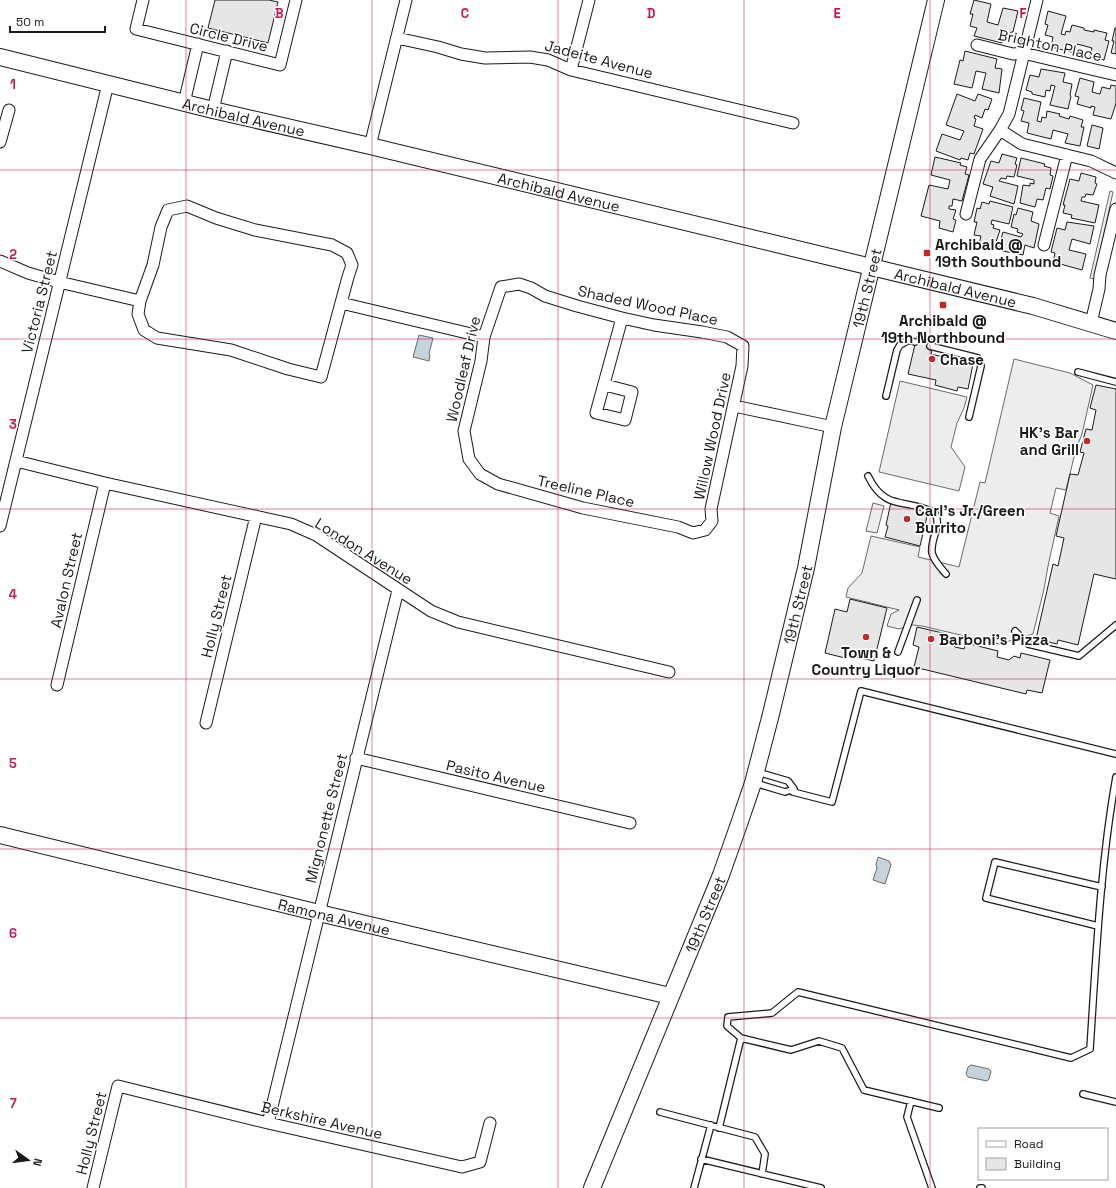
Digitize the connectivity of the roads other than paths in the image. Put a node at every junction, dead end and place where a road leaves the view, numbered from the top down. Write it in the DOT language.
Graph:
graph roads {
  1 [pos="143,0"];
  2 [pos="296,0"];
  3 [pos="406,0"];
  4 [pos="589,0"];
  5 [pos="936,0"];
  6 [pos="1037,0"];
  7 [pos="397,38"];
  8 [pos="198,44"];
  9 [pos="977,45"];
  10 [pos="227,52"];
  11 [pos="1023,53"];
  12 [pos="0,57"];
  13 [pos="572,70"];
  14 [pos="1116,75"];
  15 [pos="108,84"];
  16 [pos="184,103"];
  17 [pos="9,110"];
  18 [pos="213,110"];
  19 [pos="793,123"];
  20 [pos="1000,130"];
  21 [pos="0,142"];
  22 [pos="370,146"];
  23 [pos="1067,155"];
  24 [pos="1116,173"];
  25 [pos="1116,209"];
  26 [pos="966,214"];
  27 [pos="1044,245"];
  28 [pos="0,261"];
  29 [pos="872,266"];
  30 [pos="59,282"];
  31 [pos="501,287"];
  32 [pos="140,301"];
  33 [pos="341,303"];
  34 [pos="622,318"];
  35 [pos="1091,323"];
  36 [pos="1116,331"];
  37 [pos="484,337"];
  38 [pos="915,342"];
  39 [pos="743,346"];
  40 [pos="930,346"];
  41 [pos="1078,372"];
  42 [pos="1116,382"];
  43 [pos="605,384"];
  44 [pos="886,396"];
  45 [pos="734,406"];
  46 [pos="969,417"];
  47 [pos="833,427"];
  48 [pos="469,459"];
  49 [pos="16,461"];
  50 [pos="868,476"];
  51 [pos="105,483"];
  52 [pos="3,498"];
  53 [pos="256,516"];
  54 [pos="0,526"];
  55 [pos="705,530"];
  56 [pos="946,574"];
  57 [pos="398,590"];
  58 [pos="917,600"];
  59 [pos="1116,625"];
  60 [pos="1015,631"];
  61 [pos="898,652"];
  62 [pos="669,672"];
  63 [pos="57,685"];
  64 [pos="206,723"];
  65 [pos="1116,754"];
  66 [pos="356,758"];
  67 [pos="754,777"];
  68 [pos="1116,777"];
  69 [pos="794,792"];
  70 [pos="630,823"];
  71 [pos="0,835"];
  72 [pos="1102,887"];
  73 [pos="319,913"];
  74 [pos="1098,926"];
  75 [pos="670,996"];
  76 [pos="741,1038"];
  77 [pos="118,1086"];
  78 [pos="1083,1094"];
  79 [pos="911,1101"];
  80 [pos="1116,1102"];
  81 [pos="939,1108"];
  82 [pos="660,1112"];
  83 [pos="268,1123"];
  84 [pos="490,1123"];
  85 [pos="711,1125"];
  86 [pos="719,1128"];
  87 [pos="701,1159"];
  88 [pos="762,1174"];
  89 [pos="93,1188"];
  90 [pos="592,1188"];
  91 [pos="694,1188"];
  92 [pos="820,1188"];
  93 [pos="932,1188"];
  1 -- 8 [label="street, Circle Drive"];
  2 -- 10 [label="street, Circle Drive"];
  3 -- 7 [label="street"];
  4 -- 13 [label="street"];
  5 -- 29 [label="main road, 19th Street"];
  6 -- 11 [label="street"];
  7 -- 13 [label="street, Jadeite Avenue"];
  7 -- 22 [label="street"];
  8 -- 10 [label="street, Circle Drive"];
  8 -- 16 [label="street"];
  9 -- 11 [label="street, Brighton Place"];
  10 -- 18 [label="street"];
  11 -- 14 [label="street, Brighton Place"];
  11 -- 20 [label="street"];
  12 -- 15 [label="main road, Archibald Avenue"];
  13 -- 19 [label="street, Jadeite Avenue"];
  15 -- 16 [label="main road, Archibald Avenue"];
  15 -- 30 [label="street, Victoria Street"];
  16 -- 18 [label="main road, Archibald Avenue"];
  17 -- 21 [label="street"];
  18 -- 22 [label="main road, Archibald Avenue"];
  20 -- 23 [label="street"];
  20 -- 26 [label="street"];
  22 -- 29 [label="main road, Archibald Avenue"];
  23 -- 24 [label="street"];
  23 -- 27 [label="street"];
  25 -- 35 [label="street"];
  28 -- 30 [label="street"];
  29 -- 35 [label="main road, Archibald Avenue"];
  29 -- 47 [label="main road, 19th Street"];
  30 -- 32 [label="street"];
  30 -- 49 [label="street, Victoria Street"];
  31 -- 34 [label="street, Shaded Wood Place"];
  31 -- 37 [label="street, Woodleaf Drive"];
  32 -- 33 [label="street"];
  32 -- 33 [label="street"];
  33 -- 37 [label="street"];
  34 -- 39 [label="street, Shaded Wood Place"];
  34 -- 43 [label="street"];
  35 -- 36 [label="main road, Archibald Avenue"];
  37 -- 48 [label="street, Woodleaf Drive"];
  38 -- 44 [label="lane"];
  39 -- 45 [label="street, Willow Wood Drive"];
  40 -- 46 [label="lane"];
  41 -- 42 [label="lane"];
  45 -- 47 [label="street"];
  45 -- 55 [label="street, Willow Wood Drive"];
  47 -- 67 [label="main road, 19th Street"];
  48 -- 55 [label="street, Treeline Place"];
  49 -- 51 [label="street, London Avenue"];
  49 -- 52 [label="street, Victoria Street"];
  50 -- 56 [label="lane"];
  51 -- 53 [label="street, London Avenue"];
  51 -- 63 [label="street, Avalon Street"];
  52 -- 54 [label="street, Victoria Street"];
  53 -- 57 [label="street, London Avenue"];
  53 -- 64 [label="street, Holly Street"];
  57 -- 62 [label="street, London Avenue"];
  57 -- 66 [label="street, Mignonette Street"];
  58 -- 61 [label="lane"];
  59 -- 60 [label="lane"];
  65 -- 69 [label="lane"];
  66 -- 70 [label="street, Pasito Avenue"];
  66 -- 73 [label="street, Mignonette Street"];
  67 -- 67 [label="lane"];
  67 -- 75 [label="main road, 19th Street"];
  68 -- 72 [label="lane"];
  71 -- 73 [label="main road, Ramona Avenue"];
  72 -- 74 [label="lane"];
  72 -- 74 [label="lane"];
  73 -- 75 [label="main road, Ramona Avenue"];
  73 -- 83 [label="street, Mignonette Street"];
  74 -- 76 [label="lane"];
  75 -- 90 [label="main road, 19th Street"];
  76 -- 79 [label="lane"];
  76 -- 86 [label="lane"];
  77 -- 83 [label="street, Berkshire Avenue"];
  77 -- 89 [label="street, Holly Street"];
  78 -- 80 [label="lane"];
  79 -- 81 [label="lane"];
  79 -- 93 [label="lane"];
  82 -- 85 [label="lane"];
  83 -- 84 [label="street, Berkshire Avenue"];
  85 -- 86 [label="lane"];
  85 -- 87 [label="lane"];
  86 -- 88 [label="lane"];
  87 -- 88 [label="lane"];
  87 -- 91 [label="lane"];
  88 -- 92 [label="lane"];
}
